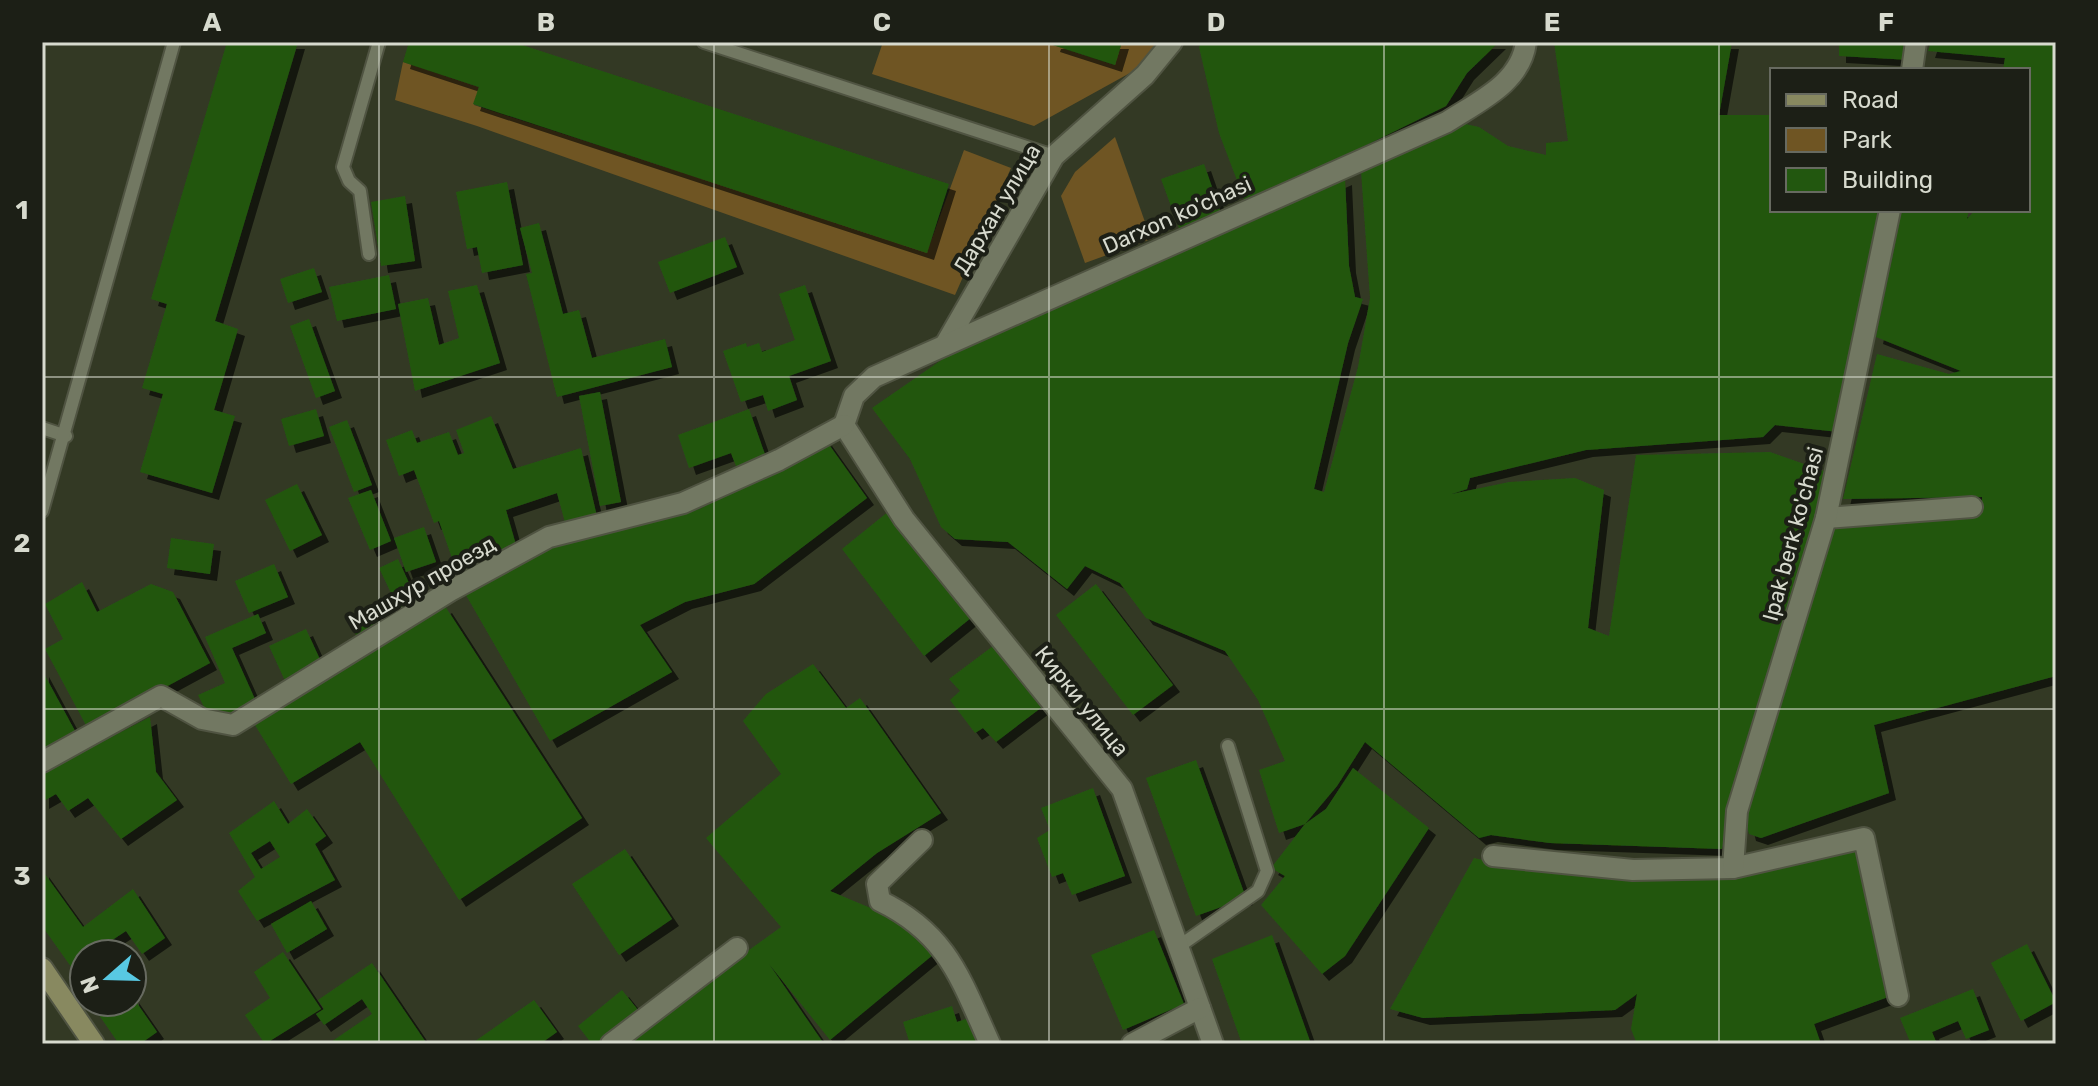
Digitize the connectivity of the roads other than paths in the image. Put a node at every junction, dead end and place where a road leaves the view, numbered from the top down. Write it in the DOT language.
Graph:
graph roads {
  1 [pos="174,42"];
  2 [pos="379,42"];
  3 [pos="704,42"];
  4 [pos="1172,42"];
  5 [pos="1526,42"];
  6 [pos="1916,42"];
  7 [pos="1912,68"];
  8 [pos="1054,156"];
  9 [pos="1890,212"];
  10 [pos="369,254"];
  11 [pos="945,345"];
  12 [pos="844,425"];
  13 [pos="42,428"];
  14 [pos="66,436"];
  15 [pos="1972,507"];
  16 [pos="42,511"];
  17 [pos="1826,518"];
  18 [pos="1228,746"];
  19 [pos="42,762"];
  20 [pos="922,840"];
  21 [pos="1493,856"];
  22 [pos="1733,868"];
  23 [pos="1178,947"];
  24 [pos="737,948"];
  25 [pos="42,968"];
  26 [pos="1898,996"];
  27 [pos="1200,1008"];
  28 [pos="94,1044"];
  29 [pos="611,1044"];
  30 [pos="990,1044"];
  31 [pos="1132,1044"];
  32 [pos="1213,1044"];
  1 -- 14 [label="lane"];
  2 -- 10 [label="lane"];
  3 -- 8 [label="lane"];
  4 -- 8 [label="street, Дархан улица"];
  5 -- 11 [label="street, Darxon ko'chasi"];
  6 -- 7 [label="street"];
  8 -- 11 [label="street, Дархан улица"];
  9 -- 17 [label="street, Ipak berk ko'chasi"];
  11 -- 12 [label="street, Darxon ko'chasi"];
  12 -- 19 [label="street, Машхур проезд"];
  12 -- 23 [label="street, Кирки улица"];
  13 -- 14 [label="lane"];
  14 -- 16 [label="lane"];
  15 -- 17 [label="street"];
  17 -- 22 [label="street, Ipak berk ko'chasi"];
  18 -- 23 [label="lane"];
  20 -- 30 [label="street"];
  21 -- 22 [label="street"];
  22 -- 26 [label="street"];
  23 -- 27 [label="street, Кирки улица"];
  24 -- 29 [label="street"];
  25 -- 28 [label="street"];
  27 -- 31 [label="street"];
  27 -- 32 [label="street, Кирки улица"];
}
